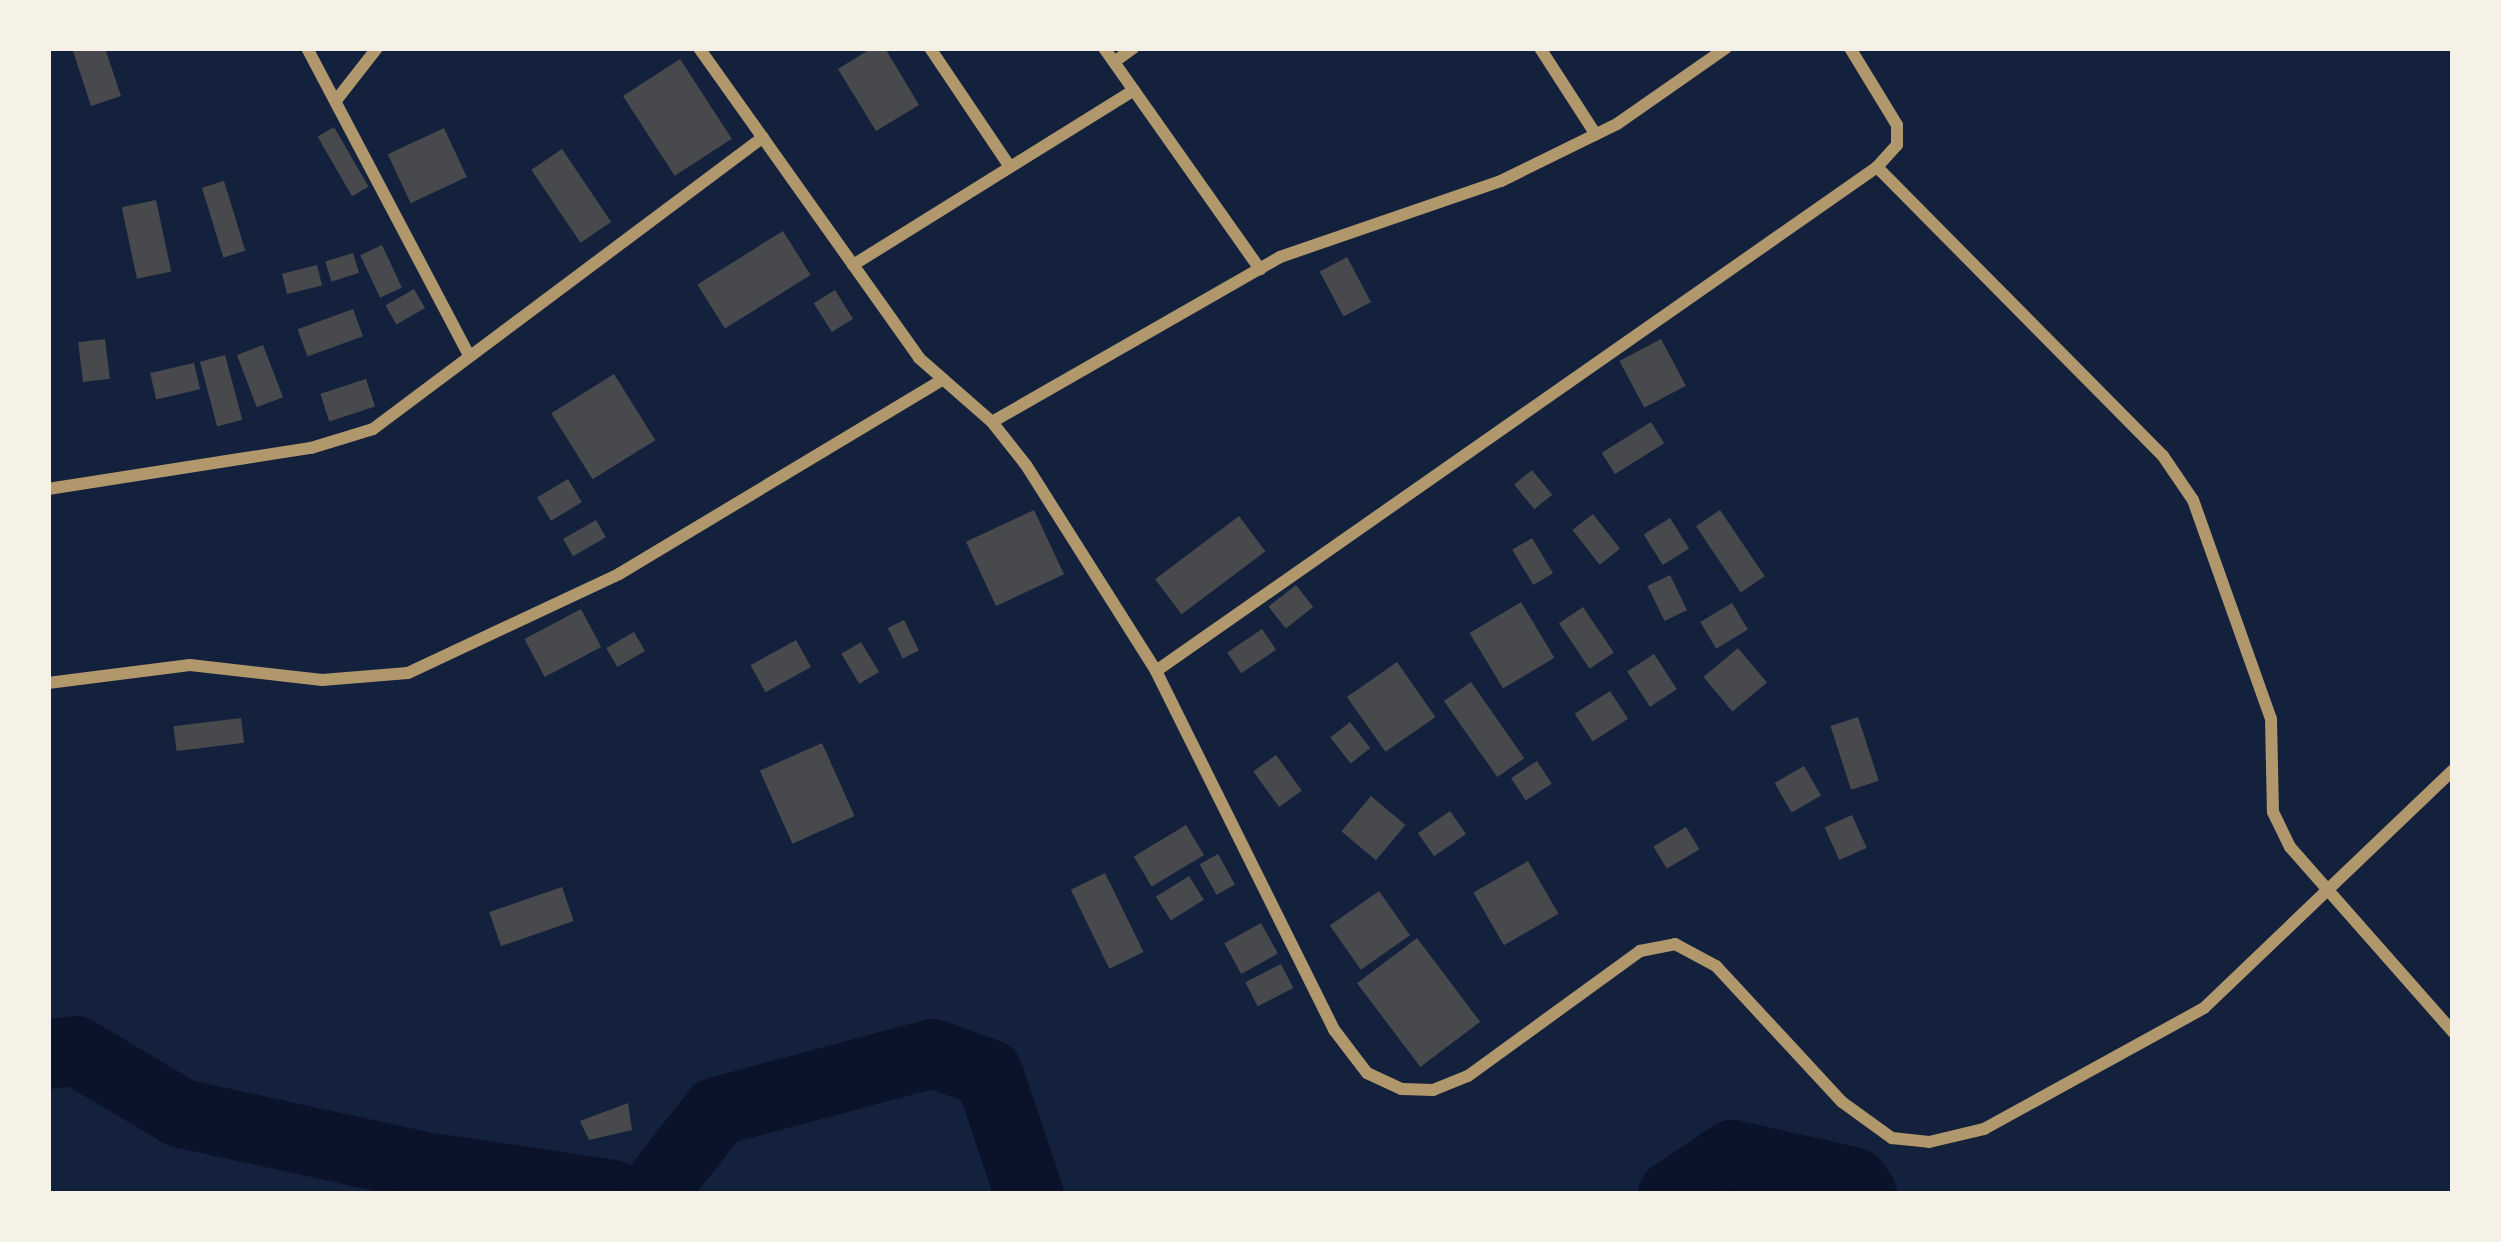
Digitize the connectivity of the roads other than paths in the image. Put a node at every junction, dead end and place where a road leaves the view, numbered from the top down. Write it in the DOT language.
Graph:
graph roads {
  1 [pos="308,48"];
  2 [pos="376,48"];
  3 [pos="699,48"];
  4 [pos="930,48"];
  5 [pos="1104,48"];
  6 [pos="1133,48"];
  7 [pos="1540,48"];
  8 [pos="1726,48"];
  9 [pos="1850,48"];
  10 [pos="1114,62"];
  11 [pos="1134,90"];
  12 [pos="338,98"];
  13 [pos="1596,134"];
  14 [pos="763,137"];
  15 [pos="1010,167"];
  16 [pos="1877,167"];
  17 [pos="853,265"];
  18 [pos="1260,268"];
  19 [pos="469,355"];
  20 [pos="943,379"];
  21 [pos="992,422"];
  22 [pos="48,489"];
  23 [pos="1156,671"];
  24 [pos="48,683"];
  25 [pos="2453,770"];
  26 [pos="2323,893"];
  27 [pos="2453,1032"];
  1 -- 12 [label="street"];
  2 -- 12 [label="street"];
  3 -- 14 [label="street"];
  4 -- 15 [label="street"];
  5 -- 10 [label="street"];
  6 -- 10 [label="street"];
  7 -- 13 [label="street"];
  8 -- 13 [label="street"];
  9 -- 16 [label="street"];
  10 -- 11 [label="street"];
  11 -- 15 [label="street"];
  11 -- 18 [label="street"];
  12 -- 19 [label="street"];
  13 -- 18 [label="street"];
  14 -- 17 [label="street"];
  14 -- 19 [label="street"];
  15 -- 17 [label="street"];
  16 -- 23 [label="street"];
  16 -- 26 [label="street"];
  17 -- 20 [label="street"];
  18 -- 21 [label="street"];
  19 -- 22 [label="street"];
  20 -- 21 [label="street"];
  20 -- 24 [label="street"];
  21 -- 23 [label="street"];
  23 -- 26 [label="street"];
  25 -- 26 [label="street"];
  26 -- 27 [label="street"];
}
